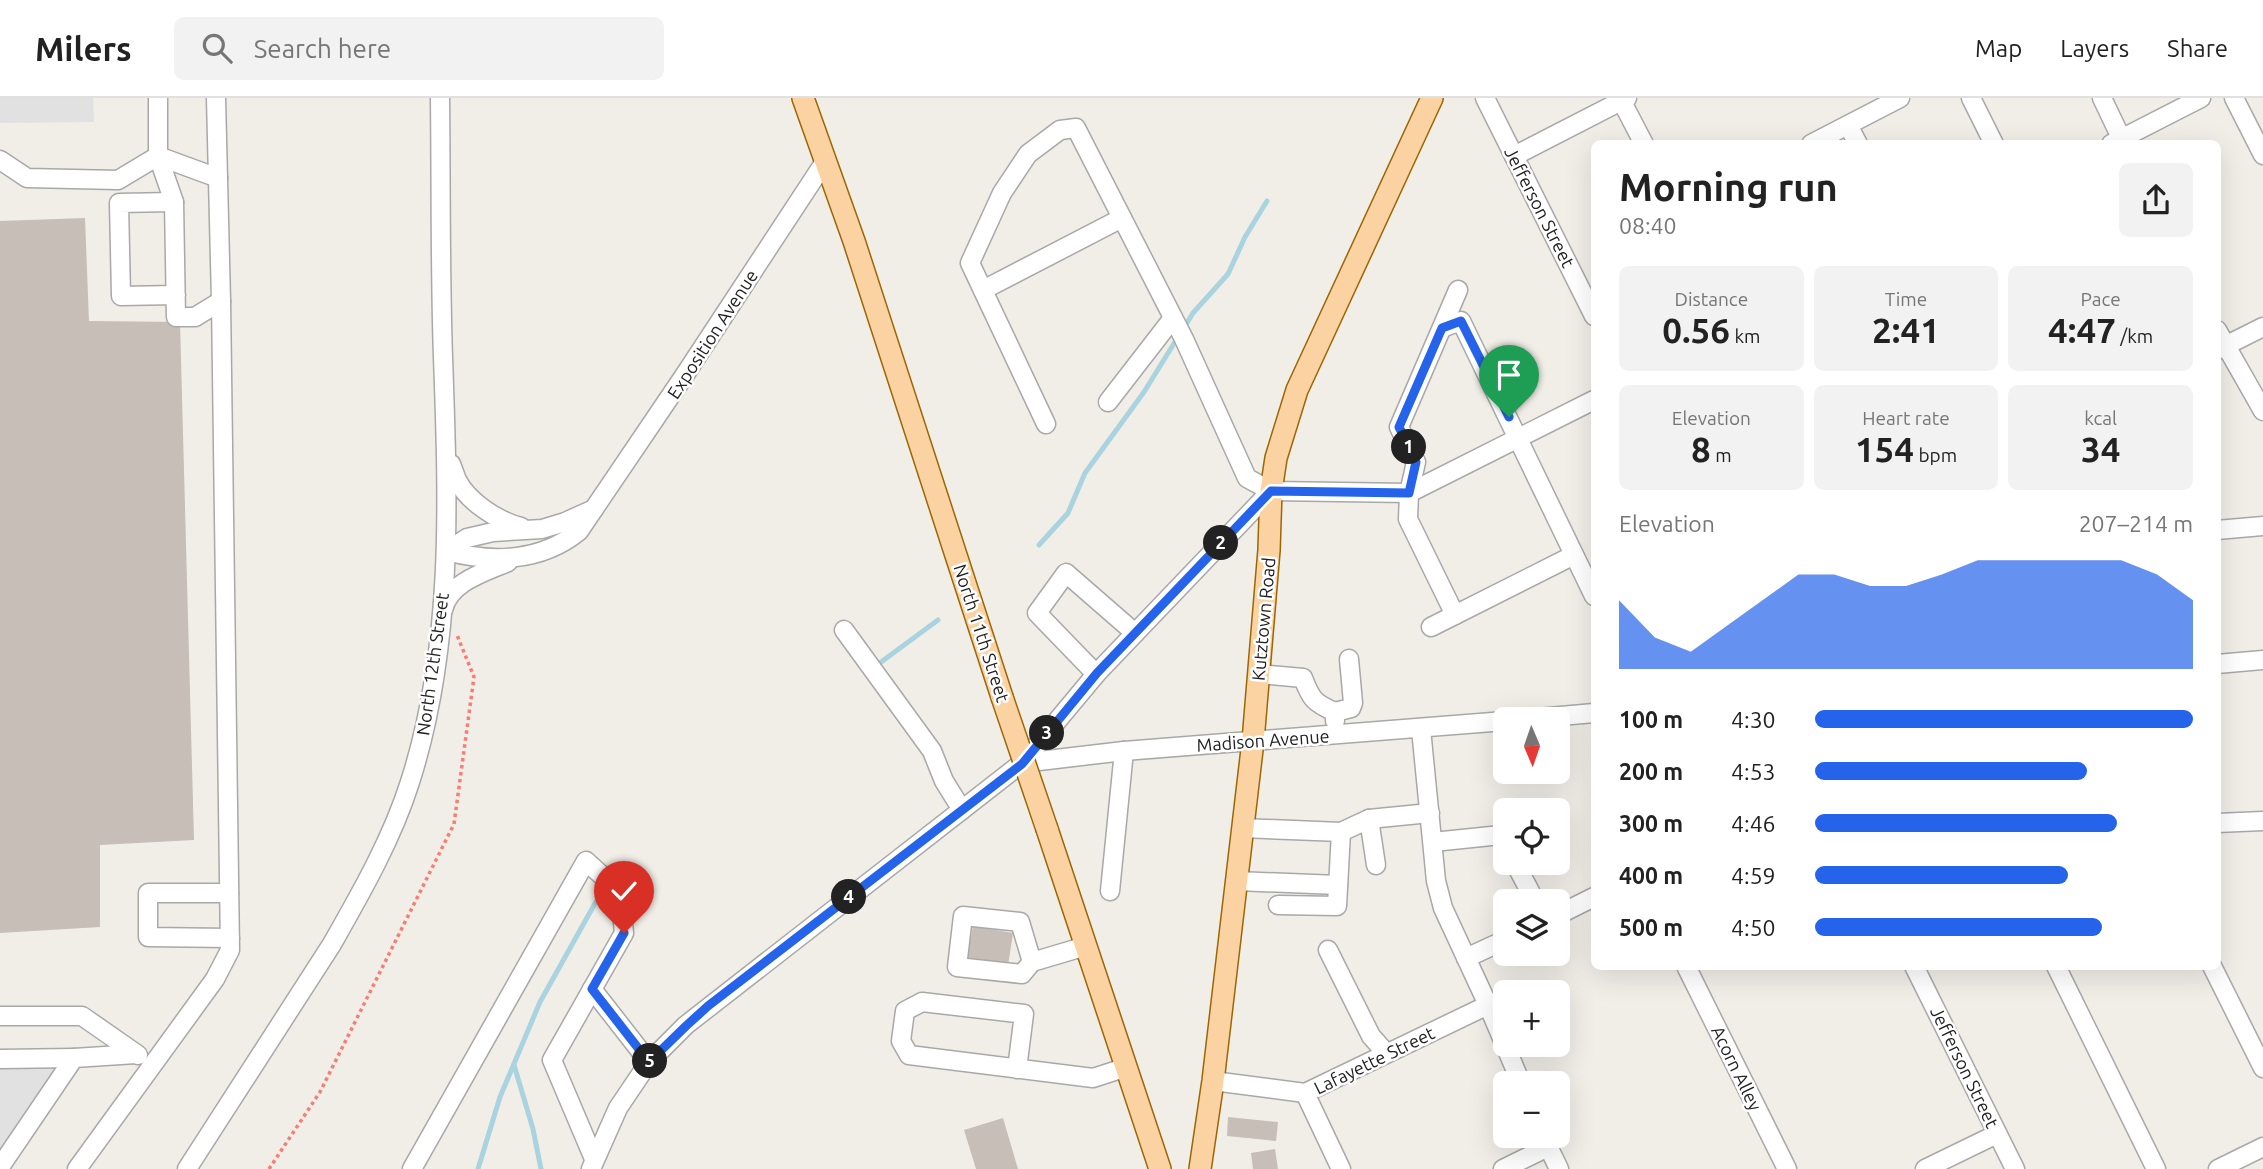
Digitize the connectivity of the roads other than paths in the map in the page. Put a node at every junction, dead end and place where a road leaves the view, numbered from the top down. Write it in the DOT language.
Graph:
graph roads {
  1 [pos="158,98"];
  2 [pos="216,98"];
  3 [pos="440,98"];
  4 [pos="803,98"];
  5 [pos="1432,98"];
  6 [pos="1485,98"];
  7 [pos="1900,98"];
  8 [pos="1971,98"];
  9 [pos="2102,98"];
  10 [pos="2201,98"];
  11 [pos="2234,98"];
  12 [pos="1623,99"];
  13 [pos="1848,125"];
  14 [pos="1642,140"];
  15 [pos="1819,140"];
  16 [pos="1856,140"];
  17 [pos="1992,140"];
  18 [pos="2118,140"];
  19 [pos="2123,140"];
  20 [pos="2263,155"];
  21 [pos="158,156"];
  22 [pos="1514,156"];
  23 [pos="0,160"];
  24 [pos="826,160"];
  25 [pos="218,178"];
  26 [pos="118,180"];
  27 [pos="174,202"];
  28 [pos="119,203"];
  29 [pos="1122,218"];
  30 [pos="983,290"];
  31 [pos="1458,290"];
  32 [pos="176,295"];
  33 [pos="222,301"];
  34 [pos="1591,310"];
  35 [pos="1173,318"];
  36 [pos="2263,327"];
  37 [pos="1442,328"];
  38 [pos="2221,342"];
  39 [pos="2221,344"];
  40 [pos="1591,401"];
  41 [pos="1108,402"];
  42 [pos="2263,411"];
  43 [pos="1046,424"];
  44 [pos="1517,438"];
  45 [pos="447,457"];
  46 [pos="1271,491"];
  47 [pos="1409,493"];
  48 [pos="597,508"];
  49 [pos="2263,526"];
  50 [pos="542,529"];
  51 [pos="2221,530"];
  52 [pos="447,551"];
  53 [pos="1574,555"];
  54 [pos="519,558"];
  55 [pos="1591,590"];
  56 [pos="443,612"];
  57 [pos="1455,615"];
  58 [pos="1431,626"];
  59 [pos="844,630"];
  60 [pos="1135,633"];
  61 [pos="1349,659"];
  62 [pos="2263,660"];
  63 [pos="2221,664"];
  64 [pos="1096,674"];
  65 [pos="1259,674"];
  66 [pos="1335,712"];
  67 [pos="1591,713"];
  68 [pos="1570,715"];
  69 [pos="1493,722"];
  70 [pos="1421,729"];
  71 [pos="1336,735"];
  72 [pos="1254,741"];
  73 [pos="1125,751"];
  74 [pos="1022,764"];
  75 [pos="962,810"];
  76 [pos="1430,813"];
  77 [pos="1369,819"];
  78 [pos="2263,821"];
  79 [pos="2221,823"];
  80 [pos="1242,828"];
  81 [pos="1341,832"];
  82 [pos="1493,836"];
  83 [pos="1433,842"];
  84 [pos="1376,865"];
  85 [pos="1236,881"];
  86 [pos="1338,884"];
  87 [pos="1110,891"];
  88 [pos="229,893"];
  89 [pos="1591,898"];
  90 [pos="1278,905"];
  91 [pos="1570,909"];
  92 [pos="230,938"];
  93 [pos="1086,946"];
  94 [pos="1493,946"];
  95 [pos="1328,950"];
  96 [pos="1466,958"];
  97 [pos="1032,962"];
  98 [pos="1688,970"];
  99 [pos="1916,970"];
  100 [pos="2058,970"];
  101 [pos="2214,970"];
  102 [pos="592,989"];
  103 [pos="1488,1004"];
  104 [pos="0,1016"];
  105 [pos="136,1054"];
  106 [pos="1386,1054"];
  107 [pos="74,1058"];
  108 [pos="0,1059"];
  109 [pos="649,1062"];
  110 [pos="153,1064"];
  111 [pos="1126,1067"];
  112 [pos="2263,1068"];
  113 [pos="1017,1069"];
  114 [pos="1516,1071"];
  115 [pos="1213,1081"];
  116 [pos="1305,1093"];
  117 [pos="1997,1133"];
  118 [pos="2263,1147"];
  119 [pos="1534,1148"];
  120 [pos="1548,1148"];
  121 [pos="593,1164"];
  122 [pos="0,1167"];
  123 [pos="77,1169"];
  124 [pos="187,1169"];
  125 [pos="412,1169"];
  126 [pos="1160,1169"];
  127 [pos="1200,1169"];
  128 [pos="1341,1169"];
  129 [pos="1503,1169"];
  130 [pos="1559,1169"];
  131 [pos="1787,1169"];
  132 [pos="1925,1169"];
  133 [pos="2015,1169"];
  134 [pos="2156,1169"];
  135 [pos="2218,1169"];
  1 -- 21 [label="street"];
  2 -- 25 [label="street"];
  3 -- 45 [label="street, North 12th Street"];
  4 -- 24 [label="main road, North 11th Street"];
  5 -- 46 [label="main road, Kutztown Road"];
  6 -- 22 [label="street, Jefferson Street"];
  7 -- 13 [label="street"];
  8 -- 17 [label="street"];
  9 -- 18 [label="street"];
  10 -- 19 [label="street"];
  11 -- 20 [label="street"];
  12 -- 14 [label="street"];
  12 -- 22 [label="street"];
  13 -- 15 [label="street"];
  13 -- 16 [label="street"];
  21 -- 25 [label="street"];
  21 -- 26 [label="street"];
  21 -- 27 [label="street"];
  22 -- 34 [label="street, Jefferson Street"];
  23 -- 26 [label="street"];
  24 -- 48 [label="street, Exposition Avenue"];
  24 -- 93 [label="main road, North 11th Street, bridge"];
  25 -- 33 [label="street"];
  26 -- 28 [label="street"];
  27 -- 28 [label="street"];
  27 -- 32 [label="street"];
  28 -- 32 [label="street"];
  29 -- 30 [label="street"];
  29 -- 30 [label="street"];
  29 -- 35 [label="street"];
  30 -- 43 [label="street"];
  31 -- 37 [label="street"];
  32 -- 33 [label="street"];
  33 -- 88 [label="street"];
  35 -- 41 [label="street"];
  35 -- 46 [label="street"];
  36 -- 38 [label="street"];
  37 -- 44 [label="street"];
  37 -- 47 [label="street"];
  39 -- 42 [label="street"];
  40 -- 44 [label="street"];
  44 -- 47 [label="street"];
  44 -- 53 [label="street"];
  45 -- 50 [label="street"];
  45 -- 52 [label="street, North 12th Street"];
  46 -- 47 [label="street"];
  46 -- 60 [label="street"];
  46 -- 65 [label="main road, Kutztown Road"];
  47 -- 57 [label="street"];
  48 -- 50 [label="street"];
  48 -- 54 [label="street, Exposition Avenue"];
  49 -- 51 [label="street"];
  50 -- 52 [label="street"];
  52 -- 54 [label="street, Exposition Avenue"];
  52 -- 56 [label="street, North 12th Street"];
  53 -- 55 [label="street"];
  53 -- 57 [label="street"];
  54 -- 56 [label="street"];
  56 -- 124 [label="street, North 12th Street"];
  57 -- 58 [label="street"];
  59 -- 75 [label="street"];
  60 -- 64 [label="street"];
  60 -- 64 [label="street"];
  61 -- 66 [label="street"];
  62 -- 63 [label="street"];
  64 -- 74 [label="street"];
  65 -- 66 [label="street"];
  65 -- 72 [label="main road, Kutztown Road"];
  66 -- 71 [label="street"];
  67 -- 68 [label="street"];
  69 -- 70 [label="street, Madison Avenue"];
  70 -- 71 [label="street, Madison Avenue"];
  70 -- 76 [label="street"];
  71 -- 72 [label="street, Madison Avenue"];
  72 -- 73 [label="street, Madison Avenue"];
  72 -- 80 [label="main road, Kutztown Road"];
  73 -- 74 [label="street, Madison Avenue"];
  73 -- 87 [label="street"];
  74 -- 75 [label="street"];
  75 -- 109 [label="street"];
  76 -- 77 [label="street"];
  76 -- 83 [label="street"];
  77 -- 81 [label="street"];
  77 -- 84 [label="street"];
  78 -- 79 [label="street"];
  80 -- 81 [label="street"];
  80 -- 85 [label="main road, Kutztown Road"];
  81 -- 86 [label="street"];
  82 -- 83 [label="street"];
  83 -- 96 [label="street"];
  85 -- 86 [label="street"];
  85 -- 115 [label="main road, Kutztown Road"];
  86 -- 90 [label="street"];
  88 -- 92 [label="street"];
  88 -- 92 [label="street"];
  89 -- 91 [label="street"];
  92 -- 110 [label="street"];
  93 -- 97 [label="street"];
  93 -- 111 [label="main road, North 11th Street"];
  94 -- 96 [label="street"];
  95 -- 106 [label="street"];
  96 -- 103 [label="street"];
  97 -- 97 [label="street"];
  98 -- 131 [label="street, Acorn Alley"];
  99 -- 117 [label="street, Jefferson Street"];
  100 -- 134 [label="street"];
  101 -- 112 [label="street"];
  102 -- 109 [label="street"];
  102 -- 121 [label="street"];
  102 -- 125 [label="street"];
  103 -- 106 [label="street, Lafayette Street"];
  103 -- 114 [label="street"];
  104 -- 105 [label="street"];
  105 -- 107 [label="street"];
  105 -- 110 [label="street"];
  106 -- 116 [label="street, Lafayette Street"];
  107 -- 108 [label="street"];
  107 -- 122 [label="street"];
  109 -- 121 [label="street"];
  110 -- 123 [label="street"];
  111 -- 113 [label="street"];
  111 -- 126 [label="main road, North 11th Street"];
  113 -- 113 [label="street"];
  115 -- 116 [label="street, Lafayette Street"];
  115 -- 127 [label="main road, Kutztown Road"];
  116 -- 128 [label="street"];
  117 -- 132 [label="street"];
  117 -- 133 [label="street, Jefferson Street"];
  118 -- 135 [label="street"];
  119 -- 129 [label="street"];
  120 -- 130 [label="street"];
}
